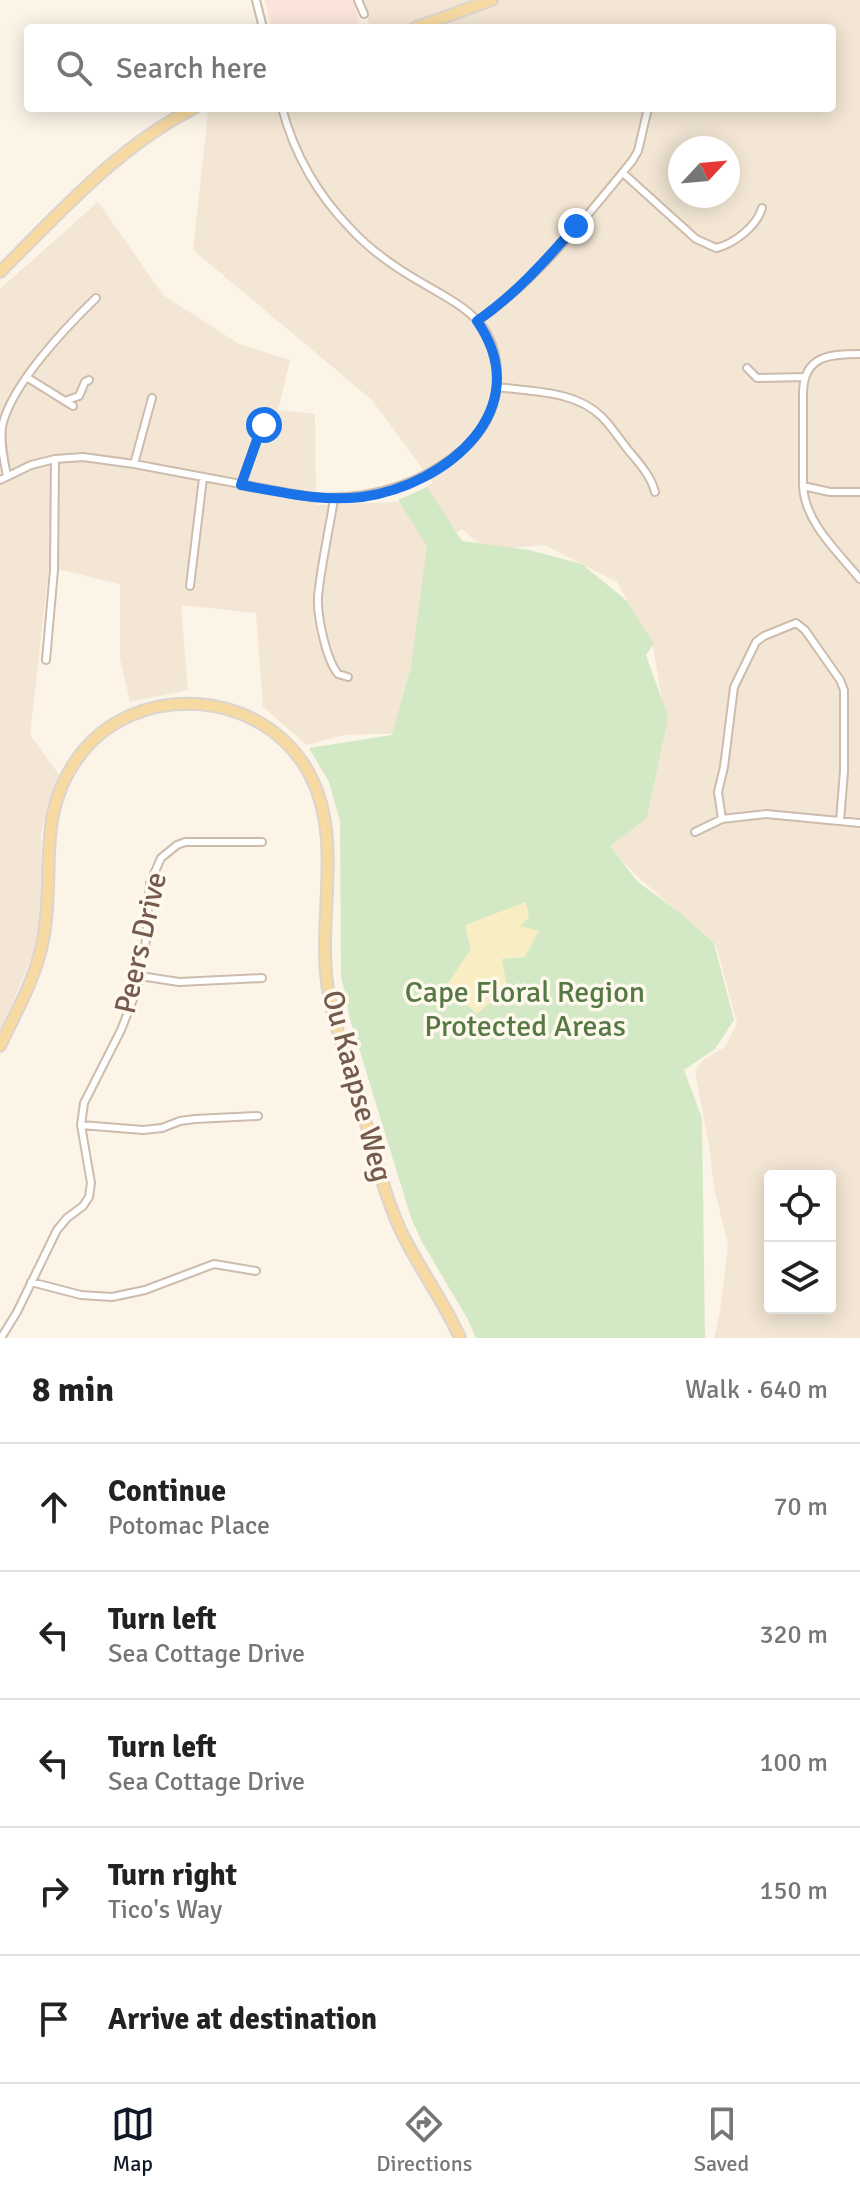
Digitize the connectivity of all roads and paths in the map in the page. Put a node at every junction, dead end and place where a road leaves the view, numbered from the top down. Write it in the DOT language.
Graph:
graph roads {
  1 [pos="256,0"];
  2 [pos="358,0"];
  3 [pos="492,0"];
  4 [pos="364,14"];
  5 [pos="262,24"];
  6 [pos="425,24"];
  7 [pos="187,112"];
  8 [pos="283,112"];
  9 [pos="647,112"];
  10 [pos="623,173"];
  11 [pos="762,210"];
  12 [pos="0,272"];
  13 [pos="96,298"];
  14 [pos="477,321"];
  15 [pos="860,354"];
  16 [pos="747,368"];
  17 [pos="804,377"];
  18 [pos="28,378"];
  19 [pos="89,380"];
  20 [pos="497,387"];
  21 [pos="152,398"];
  22 [pos="65,401"];
  23 [pos="73,406"];
  24 [pos="268,421"];
  25 [pos="55,459"];
  26 [pos="134,464"];
  27 [pos="3,478"];
  28 [pos="203,478"];
  29 [pos="241,485"];
  30 [pos="803,486"];
  31 [pos="655,492"];
  32 [pos="860,492"];
  33 [pos="334,499"];
  34 [pos="860,579"];
  35 [pos="190,586"];
  36 [pos="46,660"];
  37 [pos="348,677"];
  38 [pos="722,819"];
  39 [pos="840,821"];
  40 [pos="860,823"];
  41 [pos="695,832"];
  42 [pos="262,842"];
  43 [pos="140,976"];
  44 [pos="262,978"];
  45 [pos="0,1046"];
  46 [pos="258,1116"];
  47 [pos="81,1125"];
  48 [pos="256,1271"];
  49 [pos="31,1282"];
  50 [pos="1,1338"];
  51 [pos="460,1338"];
  1 -- 5 [label="street"];
  2 -- 4 [label="street"];
  3 -- 6 [label="main road"];
  7 -- 12 [label="main road"];
  8 -- 14 [label="street"];
  9 -- 10 [label="street"];
  10 -- 11 [label="street"];
  10 -- 14 [label="street"];
  13 -- 18 [label="street"];
  14 -- 20 [label="street"];
  15 -- 17 [label="street"];
  16 -- 17 [label="street"];
  17 -- 30 [label="street"];
  18 -- 22 [label="street"];
  18 -- 27 [label="street"];
  19 -- 22 [label="street"];
  20 -- 31 [label="street"];
  20 -- 33 [label="street"];
  21 -- 26 [label="street"];
  22 -- 23 [label="street"];
  24 -- 29 [label="street"];
  25 -- 26 [label="street"];
  25 -- 27 [label="street"];
  25 -- 36 [label="street"];
  26 -- 28 [label="street"];
  28 -- 29 [label="street"];
  28 -- 35 [label="street"];
  29 -- 33 [label="street"];
  30 -- 32 [label="street"];
  30 -- 34 [label="street"];
  33 -- 37 [label="street"];
  38 -- 39 [label="street"];
  38 -- 39 [label="street"];
  38 -- 41 [label="street"];
  39 -- 40 [label="street"];
  42 -- 43 [label="street, Peers Drive"];
  43 -- 44 [label="street"];
  43 -- 47 [label="street, Peers Drive"];
  45 -- 51 [label="main road, Ou Kaapse Weg"];
  46 -- 47 [label="street"];
  47 -- 49 [label="street, Peers Drive"];
  48 -- 49 [label="street"];
  49 -- 50 [label="street, Peers Drive"];
}
